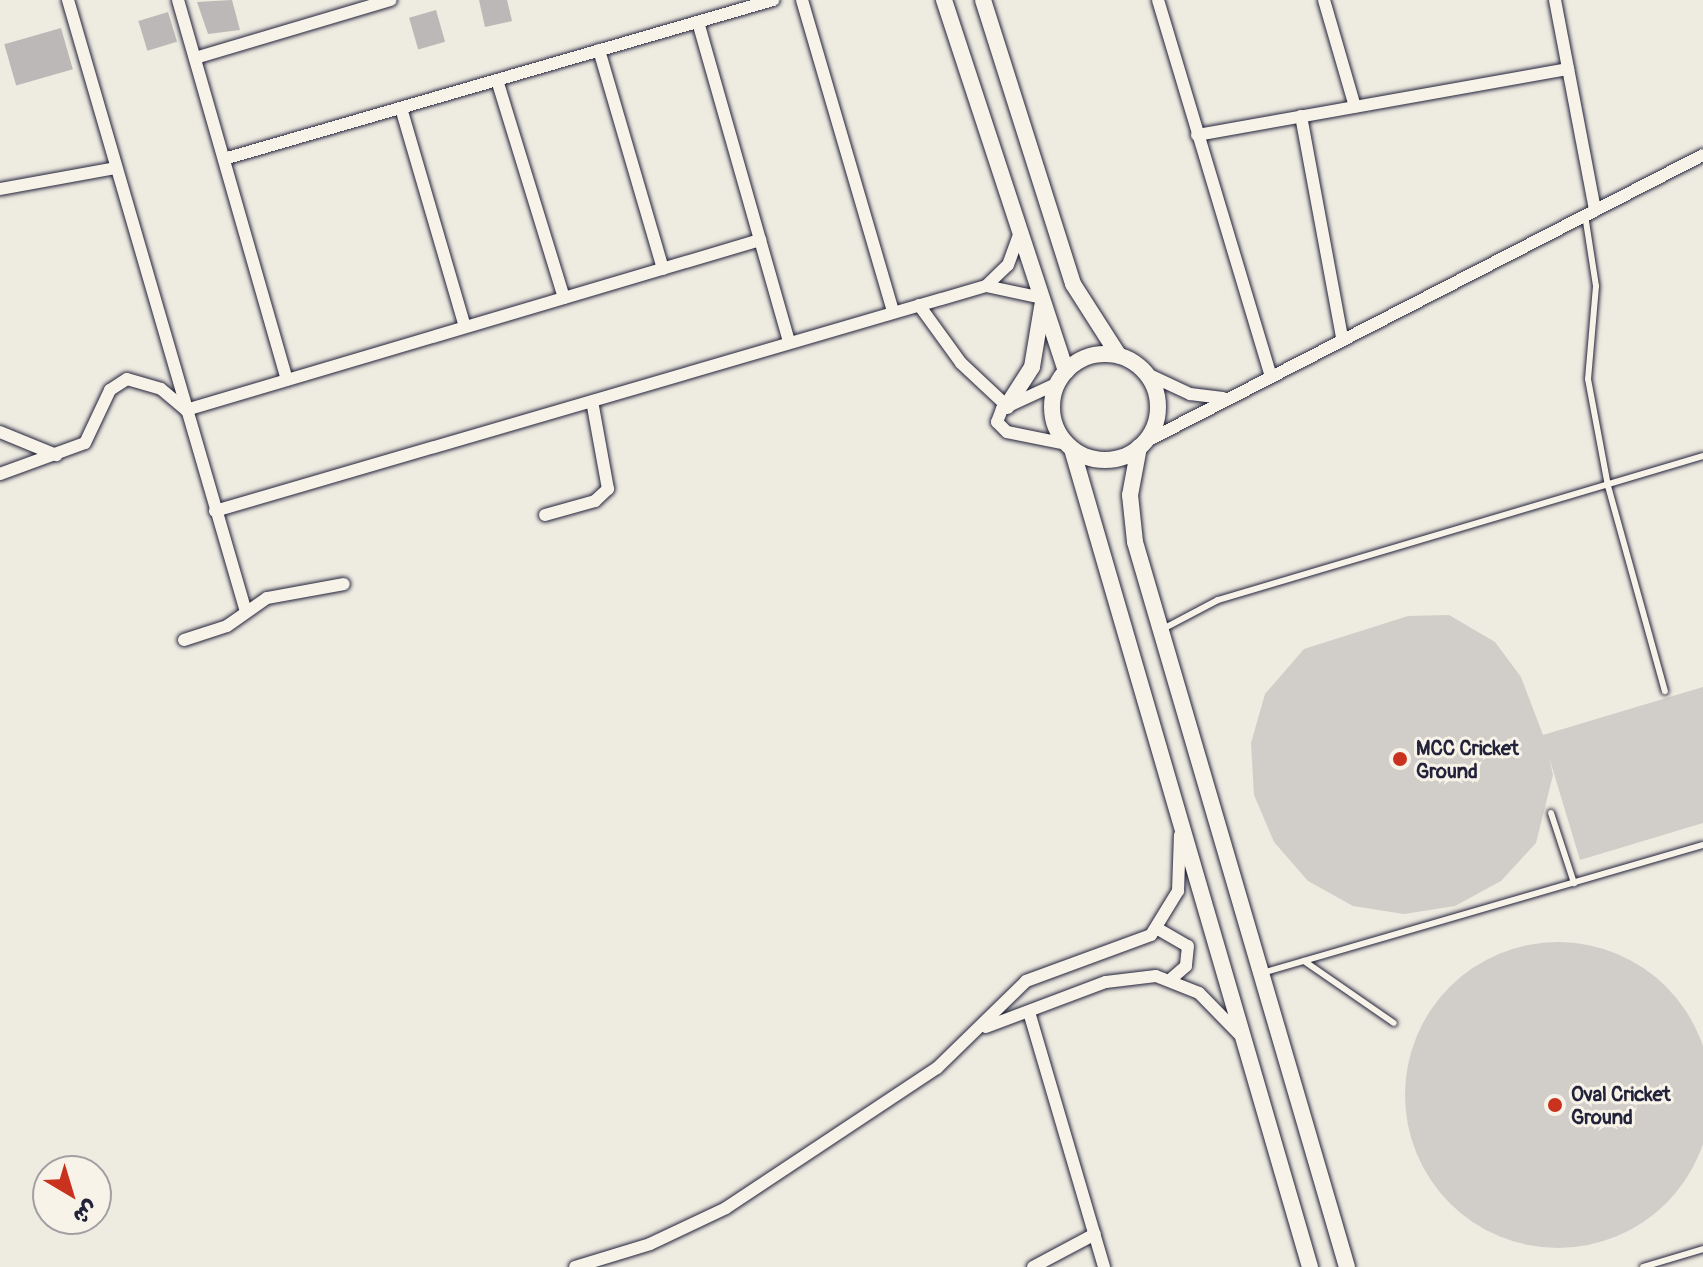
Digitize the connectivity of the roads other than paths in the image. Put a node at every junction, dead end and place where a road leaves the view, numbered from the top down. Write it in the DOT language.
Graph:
graph roads {
  1 [pos="68,0"];
  2 [pos="178,0"];
  3 [pos="391,0"];
  4 [pos="773,0"];
  5 [pos="802,0"];
  6 [pos="944,0"];
  7 [pos="983,0"];
  8 [pos="1158,0"];
  9 [pos="1324,0"];
  10 [pos="1555,0"];
  11 [pos="698,22"];
  12 [pos="599,50"];
  13 [pos="195,58"];
  14 [pos="1568,69"];
  15 [pos="497,80"];
  16 [pos="1355,107"];
  17 [pos="401,108"];
  18 [pos="1301,116"];
  19 [pos="1197,135"];
  20 [pos="1703,155"];
  21 [pos="224,159"];
  22 [pos="116,168"];
  23 [pos="0,189"];
  24 [pos="1590,213"];
  25 [pos="1018,237"];
  26 [pos="760,240"];
  27 [pos="663,269"];
  28 [pos="986,286"];
  29 [pos="564,298"];
  30 [pos="1042,298"];
  31 [pos="919,305"];
  32 [pos="893,311"];
  33 [pos="465,327"];
  34 [pos="1342,337"];
  35 [pos="789,341"];
  36 [pos="1119,356"];
  37 [pos="1145,373"];
  38 [pos="1270,374"];
  39 [pos="1062,377"];
  40 [pos="287,380"];
  41 [pos="1223,398"];
  42 [pos="592,401"];
  43 [pos="1007,406"];
  44 [pos="186,410"];
  45 [pos="0,432"];
  46 [pos="1142,444"];
  47 [pos="1069,447"];
  48 [pos="56,455"];
  49 [pos="1703,456"];
  50 [pos="0,474"];
  51 [pos="1608,486"];
  52 [pos="215,511"];
  53 [pos="545,515"];
  54 [pos="344,584"];
  55 [pos="246,612"];
  56 [pos="1161,630"];
  57 [pos="184,640"];
  58 [pos="1665,691"];
  59 [pos="1551,813"];
  60 [pos="1180,820"];
  61 [pos="1703,847"];
  62 [pos="1574,883"];
  63 [pos="1158,929"];
  64 [pos="1304,961"];
  65 [pos="1262,973"];
  66 [pos="1172,978"];
  67 [pos="1029,1012"];
  68 [pos="1394,1023"];
  69 [pos="986,1027"];
  70 [pos="1248,1049"];
  71 [pos="1095,1234"];
  72 [pos="1703,1249"];
  73 [pos="575,1267"];
  74 [pos="1033,1267"];
  75 [pos="1104,1267"];
  76 [pos="1310,1267"];
  77 [pos="1347,1267"];
  78 [pos="1643,1267"];
  1 -- 22 [label="street"];
  2 -- 13 [label="street"];
  3 -- 13 [label="street"];
  4 -- 11 [label="street"];
  5 -- 32 [label="street"];
  6 -- 25 [label="street"];
  7 -- 36 [label="street"];
  8 -- 19 [label="street"];
  9 -- 16 [label="street"];
  10 -- 14 [label="street"];
  11 -- 12 [label="street"];
  11 -- 26 [label="street"];
  12 -- 15 [label="street"];
  12 -- 27 [label="street"];
  13 -- 21 [label="street"];
  14 -- 16 [label="street"];
  14 -- 24 [label="street"];
  15 -- 17 [label="street"];
  15 -- 29 [label="street"];
  16 -- 18 [label="street"];
  17 -- 21 [label="street"];
  17 -- 33 [label="street"];
  18 -- 19 [label="street"];
  18 -- 34 [label="street"];
  19 -- 38 [label="street"];
  20 -- 24 [label="street"];
  21 -- 40 [label="street"];
  22 -- 23 [label="street"];
  22 -- 44 [label="street"];
  24 -- 34 [label="street"];
  24 -- 51 [label="lane"];
  25 -- 28 [label="street"];
  25 -- 30 [label="street"];
  26 -- 27 [label="street"];
  26 -- 35 [label="street"];
  27 -- 29 [label="street"];
  28 -- 30 [label="street"];
  28 -- 31 [label="street"];
  29 -- 33 [label="street"];
  30 -- 39 [label="street"];
  30 -- 43 [label="street"];
  31 -- 32 [label="street"];
  31 -- 43 [label="street"];
  32 -- 35 [label="street"];
  33 -- 40 [label="street"];
  34 -- 38 [label="street"];
  35 -- 42 [label="street"];
  36 -- 37 [label="street"];
  36 -- 39 [label="street"];
  37 -- 41 [label="street"];
  37 -- 46 [label="street"];
  38 -- 41 [label="street"];
  39 -- 43 [label="street"];
  39 -- 47 [label="street"];
  40 -- 44 [label="street"];
  41 -- 46 [label="street"];
  42 -- 52 [label="street"];
  42 -- 53 [label="street"];
  43 -- 47 [label="street"];
  44 -- 48 [label="street"];
  44 -- 52 [label="street"];
  45 -- 48 [label="street"];
  46 -- 47 [label="street"];
  46 -- 56 [label="street"];
  47 -- 60 [label="street"];
  48 -- 50 [label="street"];
  49 -- 51 [label="lane"];
  51 -- 56 [label="lane"];
  51 -- 58 [label="lane"];
  52 -- 55 [label="street"];
  54 -- 55 [label="street"];
  55 -- 57 [label="street"];
  56 -- 65 [label="street"];
  59 -- 62 [label="lane"];
  60 -- 63 [label="street"];
  60 -- 70 [label="street"];
  61 -- 62 [label="lane"];
  62 -- 64 [label="lane"];
  63 -- 66 [label="street"];
  63 -- 69 [label="street"];
  64 -- 65 [label="lane"];
  64 -- 68 [label="lane"];
  65 -- 77 [label="street"];
  66 -- 67 [label="street"];
  66 -- 70 [label="street"];
  67 -- 69 [label="street"];
  67 -- 71 [label="street"];
  69 -- 73 [label="street"];
  70 -- 76 [label="street"];
  71 -- 74 [label="street"];
  71 -- 75 [label="street"];
  72 -- 78 [label="lane"];
}
